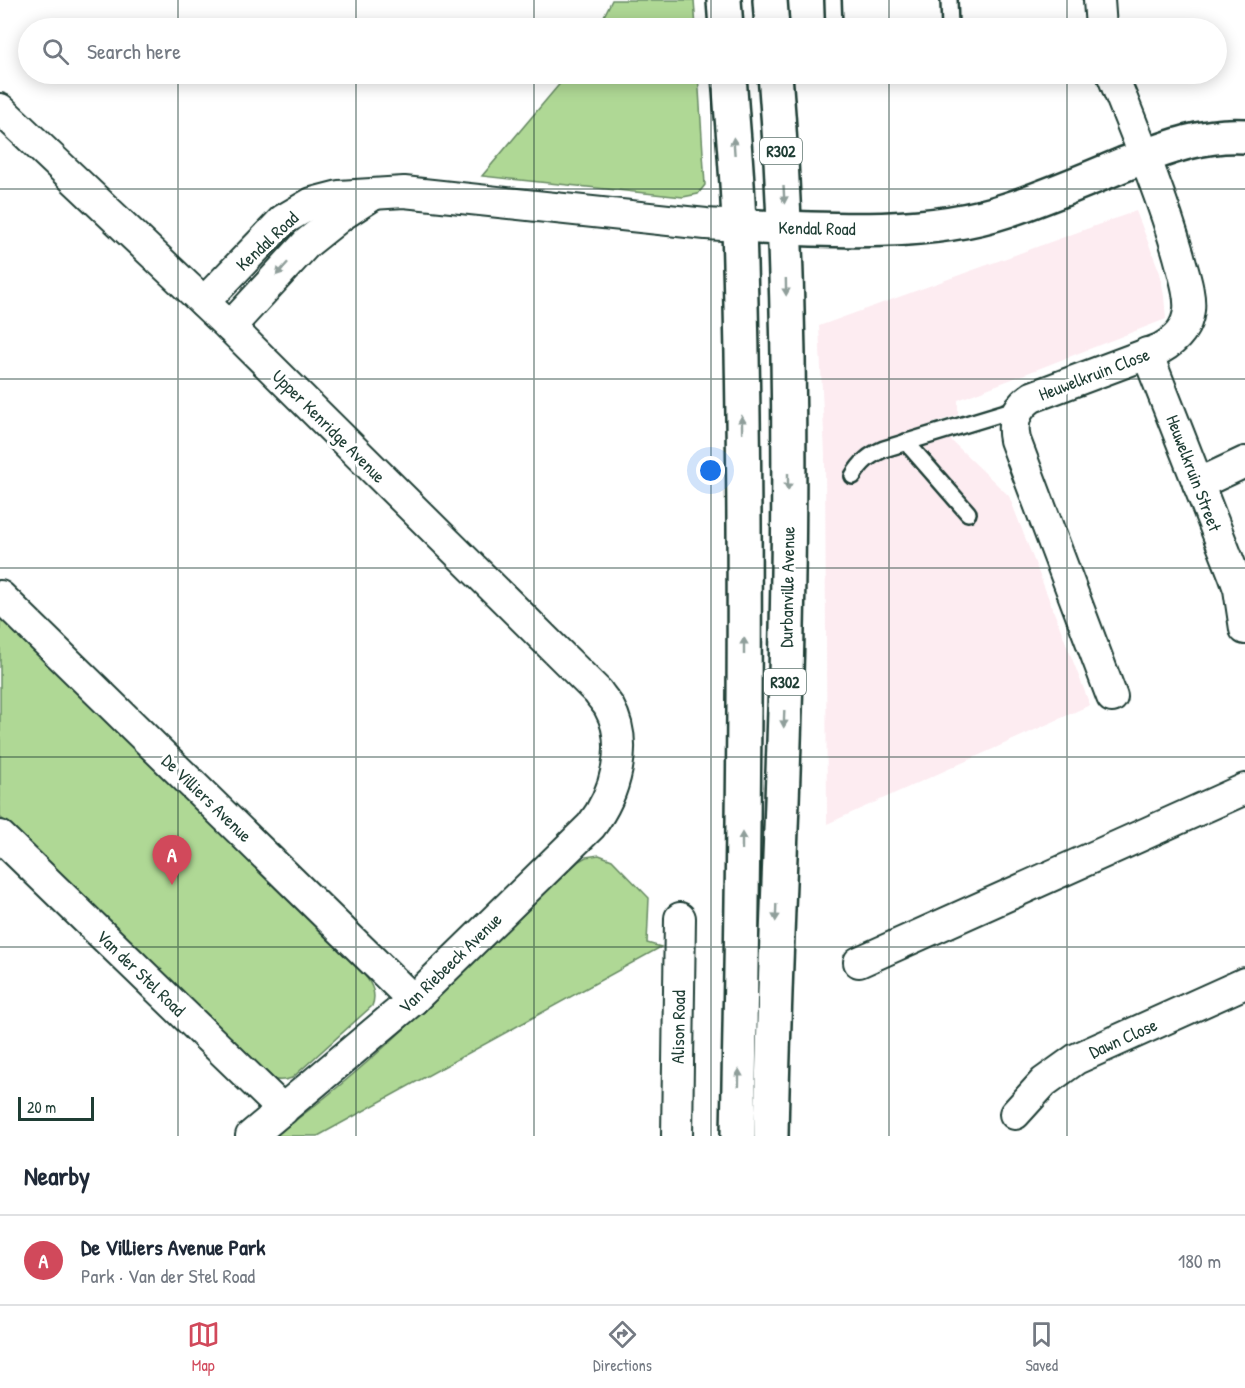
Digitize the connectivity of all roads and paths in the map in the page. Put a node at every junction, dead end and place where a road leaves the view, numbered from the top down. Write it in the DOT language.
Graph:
graph roads {
  1 [pos="724,0"];
  2 [pos="770,0"];
  3 [pos="832,0"];
  4 [pos="949,0"];
  5 [pos="1099,0"];
  6 [pos="725,18"];
  7 [pos="771,18"];
  8 [pos="833,18"];
  9 [pos="950,18"];
  10 [pos="1100,18"];
  11 [pos="730,84"];
  12 [pos="776,84"];
  13 [pos="1117,84"];
  14 [pos="0,109"];
  15 [pos="1245,136"];
  16 [pos="1145,156"];
  17 [pos="376,194"];
  18 [pos="739,226"];
  19 [pos="786,228"];
  20 [pos="204,302"];
  21 [pos="230,327"];
  22 [pos="1148,353"];
  23 [pos="1019,408"];
  24 [pos="906,442"];
  25 [pos="1245,462"];
  26 [pos="853,476"];
  27 [pos="1198,484"];
  28 [pos="968,513"];
  29 [pos="0,596"];
  30 [pos="1245,629"];
  31 [pos="1112,697"];
  32 [pos="616,766"];
  33 [pos="1245,789"];
  34 [pos="0,836"];
  35 [pos="680,918"];
  36 [pos="859,963"];
  37 [pos="1245,983"];
  38 [pos="773,998"];
  39 [pos="413,1000"];
  40 [pos="282,1110"];
  41 [pos="1015,1114"];
  42 [pos="251,1136"];
  43 [pos="677,1136"];
  44 [pos="738,1136"];
  45 [pos="771,1136"];
  46 [pos="793,1136"];
  1 -- 6 [label="main road"];
  2 -- 7 [label="main road"];
  3 -- 8 [label="lane"];
  4 -- 9 [label="lane"];
  5 -- 10 [label="street"];
  18 -- 11 [label="main road, R302, one-way"];
  12 -- 19 [label="main road, Durbanville Avenue / R302, one-way"];
  13 -- 16 [label="street, Heuwelkruin Close"];
  14 -- 20 [label="street, Upper Kenridge Avenue"];
  15 -- 16 [label="main road, Kendal Road"];
  16 -- 19 [label="main road, Kendal Road"];
  16 -- 22 [label="street, Heuwelkruin Close"];
  17 -- 18 [label="street, Kendal Road"];
  17 -- 20 [label="street, Kendal Road"];
  17 -- 21 [label="street, Kendal Road, one-way"];
  18 -- 19 [label="main road, Kendal Road"];
  44 -- 18 [label="main road, R302, one-way"];
  19 -- 38 [label="main road, Durbanville Avenue / R302, one-way"];
  20 -- 21 [label="street, Upper Kenridge Avenue"];
  21 -- 32 [label="street, Upper Kenridge Avenue"];
  22 -- 23 [label="street, Heuwelkruin Close"];
  22 -- 27 [label="street, Heuwelkruin Street"];
  23 -- 24 [label="lane"];
  23 -- 31 [label="street, Heuwelkruin Close"];
  24 -- 26 [label="lane"];
  24 -- 28 [label="lane"];
  25 -- 27 [label="street"];
  27 -- 30 [label="street, Heuwelkruin Street"];
  29 -- 39 [label="street, De Villiers Avenue"];
  32 -- 39 [label="street, Van Riebeeck Avenue"];
  33 -- 36 [label="street"];
  34 -- 40 [label="street, Van der Stel Road"];
  35 -- 43 [label="street, Alison Road"];
  37 -- 41 [label="street, Dawn Close"];
  38 -- 45 [label="main road, Durbanville Avenue / R302"];
  38 -- 46 [label="main road"];
  39 -- 40 [label="street, Van Riebeeck Avenue"];
  40 -- 42 [label="street, Van Riebeeck Avenue"];
}
